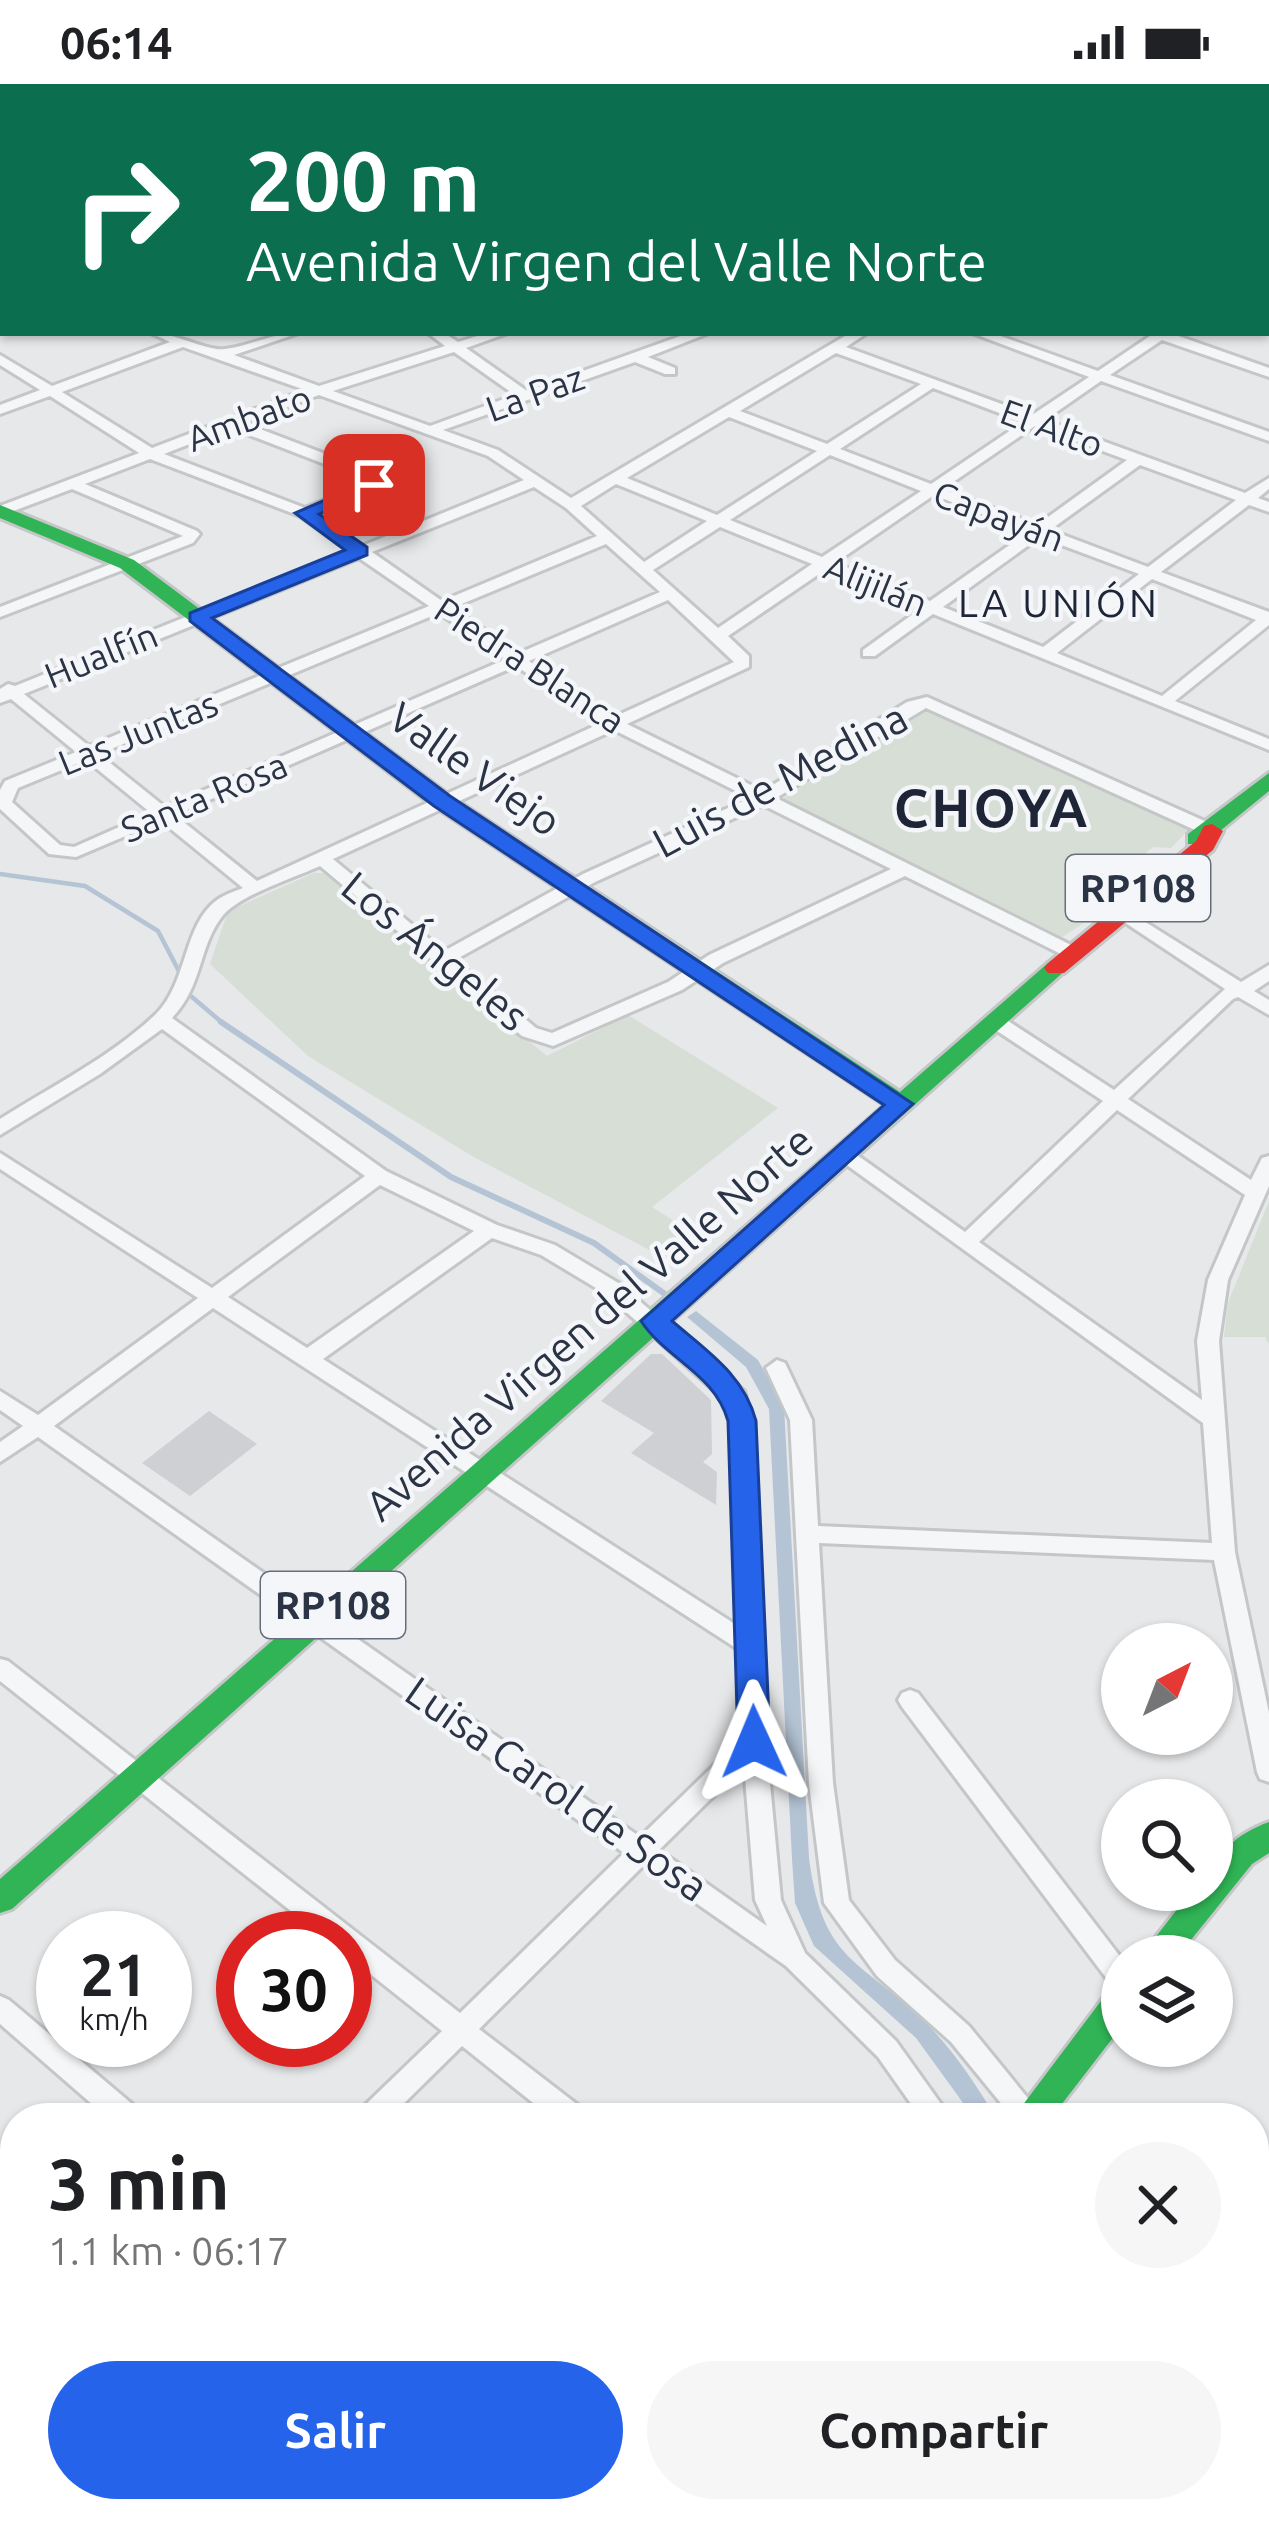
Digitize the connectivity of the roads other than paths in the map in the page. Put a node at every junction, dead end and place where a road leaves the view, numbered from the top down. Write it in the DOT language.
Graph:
graph roads {
  1 [pos="166,336"];
  2 [pos="282,336"];
  3 [pos="439,336"];
  4 [pos="493,336"];
  5 [pos="694,336"];
  6 [pos="855,336"];
  7 [pos="987,336"];
  8 [pos="1156,336"];
  9 [pos="1165,336"];
  10 [pos="182,342"];
  11 [pos="456,348"];
  12 [pos="836,348"];
  13 [pos="221,355"];
  14 [pos="635,357"];
  15 [pos="0,359"];
  16 [pos="670,370"];
  17 [pos="1269,373"];
  18 [pos="1099,376"];
  19 [pos="932,383"];
  20 [pos="325,390"];
  21 [pos="47,391"];
  22 [pos="526,396"];
  23 [pos="0,410"];
  24 [pos="730,412"];
  25 [pos="1033,421"];
  26 [pos="231,423"];
  27 [pos="436,428"];
  28 [pos="1269,437"];
  29 [pos="828,450"];
  30 [pos="151,454"];
  31 [pos="1138,459"];
  32 [pos="616,479"];
  33 [pos="537,480"];
  34 [pos="1269,482"];
  35 [pos="73,484"];
  36 [pos="374,485"];
  37 [pos="931,489"];
  38 [pos="394,498"];
  39 [pos="1246,499"];
  40 [pos="571,505"];
  41 [pos="1269,507"];
  42 [pos="0,511"];
  43 [pos="305,513"];
  44 [pos="717,521"];
  45 [pos="1038,530"];
  46 [pos="609,537"];
  47 [pos="360,551"];
  48 [pos="823,563"];
  49 [pos="127,564"];
  50 [pos="645,568"];
  51 [pos="1150,574"];
  52 [pos="671,593"];
  53 [pos="440,607"];
  54 [pos="931,608"];
  55 [pos="0,612"];
  56 [pos="197,617"];
  57 [pos="1268,618"];
  58 [pos="718,635"];
  59 [pos="869,653"];
  60 [pos="1045,654"];
  61 [pos="518,661"];
  62 [pos="275,676"];
  63 [pos="4,691"];
  64 [pos="1164,702"];
  65 [pos="614,722"];
  66 [pos="351,733"];
  67 [pos="1269,745"];
  68 [pos="90,752"];
  69 [pos="1269,780"];
  70 [pos="2,800"];
  71 [pos="762,800"];
  72 [pos="442,801"];
  73 [pos="164,814"];
  74 [pos="1212,831"];
  75 [pos="320,857"];
  76 [pos="904,870"];
  77 [pos="254,888"];
  78 [pos="573,888"];
  79 [pos="1120,912"];
  80 [pos="1073,953"];
  81 [pos="443,959"];
  82 [pos="1269,970"];
  83 [pos="697,971"];
  84 [pos="1240,989"];
  85 [pos="1269,1009"];
  86 [pos="162,1020"];
  87 [pos="995,1021"];
  88 [pos="1116,1099"];
  89 [pos="900,1104"];
  90 [pos="0,1128"];
  91 [pos="843,1154"];
  92 [pos="0,1160"];
  93 [pos="1269,1162"];
  94 [pos="379,1176"];
  95 [pos="1256,1192"];
  96 [pos="490,1230"];
  97 [pos="965,1243"];
  98 [pos="212,1297"];
  99 [pos="660,1316"];
  100 [pos="306,1360"];
  101 [pos="776,1368"];
  102 [pos="0,1399"];
  103 [pos="1210,1417"];
  104 [pos="38,1426"];
  105 [pos="0,1454"];
  106 [pos="480,1475"];
  107 [pos="808,1534"];
  108 [pos="1224,1552"];
  109 [pos="316,1620"];
  110 [pos="752,1647"];
  111 [pos="0,1668"];
  112 [pos="910,1700"];
  113 [pos="1264,1732"];
  114 [pos="754,1742"];
  115 [pos="1269,1772"];
  116 [pos="141,1776"];
  117 [pos="1269,1836"];
  118 [pos="644,1848"];
  119 [pos="0,1899"];
  120 [pos="1175,1935"];
  121 [pos="1101,1951"];
  122 [pos="796,1961"];
  123 [pos="0,2008"];
  124 [pos="1101,2027"];
  125 [pos="460,2029"];
  126 [pos="111,2103"];
  127 [pos="385,2103"];
  128 [pos="554,2103"];
  129 [pos="926,2103"];
  130 [pos="1018,2103"];
  131 [pos="1042,2103"];
  1 -- 10 [label="street"];
  2 -- 13 [label="street"];
  3 -- 11 [label="street"];
  4 -- 11 [label="street, Ambato"];
  5 -- 14 [label="street, La Paz"];
  6 -- 12 [label="street"];
  7 -- 18 [label="street"];
  8 -- 18 [label="street"];
  9 -- 17 [label="street"];
  10 -- 13 [label="street"];
  10 -- 21 [label="street"];
  11 -- 20 [label="street, Ambato"];
  11 -- 22 [label="street"];
  12 -- 19 [label="street, El Alto"];
  12 -- 24 [label="street"];
  13 -- 20 [label="street"];
  14 -- 16 [label="street"];
  14 -- 22 [label="street, La Paz"];
  15 -- 21 [label="street, Piedra Blanca"];
  18 -- 25 [label="street"];
  18 -- 28 [label="street"];
  19 -- 25 [label="street, El Alto"];
  19 -- 29 [label="street"];
  20 -- 26 [label="street, Ambato"];
  20 -- 27 [label="street"];
  21 -- 23 [label="street"];
  21 -- 30 [label="street, Piedra Blanca"];
  22 -- 27 [label="street, La Paz"];
  24 -- 29 [label="street, Capayán"];
  24 -- 32 [label="street"];
  25 -- 31 [label="street, El Alto"];
  25 -- 37 [label="street"];
  26 -- 30 [label="street, Ambato"];
  26 -- 36 [label="street"];
  27 -- 33 [label="street"];
  29 -- 37 [label="street, Capayán"];
  29 -- 44 [label="street"];
  30 -- 35 [label="street, Ambato"];
  30 -- 43 [label="street, Piedra Blanca"];
  31 -- 39 [label="street, El Alto"];
  31 -- 45 [label="street"];
  32 -- 40 [label="street"];
  32 -- 44 [label="street, Alijilán"];
  33 -- 40 [label="street"];
  33 -- 47 [label="street, Hualfín"];
  34 -- 39 [label="street"];
  35 -- 42 [label="street, Ambato"];
  35 -- 49 [label="street"];
  36 -- 38 [label="street"];
  36 -- 43 [label="street"];
  37 -- 45 [label="street, Capayán"];
  37 -- 48 [label="street"];
  39 -- 41 [label="street, El Alto"];
  39 -- 51 [label="street"];
  40 -- 46 [label="street"];
  42 -- 49 [label="main road, Valle Viejo"];
  43 -- 47 [label="street, Piedra Blanca"];
  44 -- 48 [label="street, Alijilán"];
  44 -- 50 [label="street"];
  45 -- 51 [label="street, Capayán"];
  45 -- 54 [label="street"];
  46 -- 50 [label="street"];
  46 -- 53 [label="street, Las Juntas"];
  47 -- 53 [label="street, Piedra Blanca"];
  47 -- 56 [label="street, Hualfín"];
  48 -- 54 [label="street, Alijilán"];
  48 -- 58 [label="street"];
  49 -- 55 [label="street"];
  49 -- 56 [label="main road, Valle Viejo"];
  50 -- 52 [label="street"];
  51 -- 57 [label="street, Capayán"];
  51 -- 60 [label="street"];
  52 -- 58 [label="street"];
  52 -- 61 [label="street, Santa Rosa"];
  53 -- 61 [label="street, Piedra Blanca"];
  53 -- 62 [label="street, Las Juntas"];
  54 -- 59 [label="street"];
  54 -- 60 [label="street, Alijilán"];
  56 -- 62 [label="main road, Valle Viejo"];
  56 -- 63 [label="street, Hualfín"];
  57 -- 64 [label="street"];
  58 -- 65 [label="street"];
  60 -- 64 [label="street, Alijilán"];
  61 -- 65 [label="street, Piedra Blanca"];
  61 -- 66 [label="street, Santa Rosa"];
  62 -- 66 [label="main road, Valle Viejo"];
  62 -- 68 [label="street, Las Juntas"];
  63 -- 68 [label="street"];
  64 -- 67 [label="street, Alijilán"];
  65 -- 71 [label="street, Piedra Blanca"];
  65 -- 72 [label="street"];
  66 -- 72 [label="main road, Valle Viejo"];
  66 -- 73 [label="street, Santa Rosa"];
  68 -- 70 [label="street, Las Juntas"];
  68 -- 73 [label="street"];
  69 -- 74 [label="main road, Avenida Virgen del Valle Norte / RP108"];
  70 -- 73 [label="street, Santa Rosa"];
  71 -- 74 [label="street, Luis de Medina"];
  71 -- 76 [label="street, Piedra Blanca"];
  71 -- 78 [label="street, Luis de Medina"];
  72 -- 75 [label="street"];
  72 -- 78 [label="main road, Valle Viejo"];
  73 -- 77 [label="street"];
  74 -- 79 [label="main road, Avenida Virgen del Valle Norte / RP108"];
  75 -- 77 [label="street"];
  75 -- 81 [label="street, Los Ángeles"];
  76 -- 80 [label="street, Piedra Blanca"];
  76 -- 83 [label="street"];
  77 -- 86 [label="street"];
  78 -- 81 [label="street, Luis de Medina"];
  78 -- 83 [label="main road, Valle Viejo"];
  79 -- 80 [label="main road, Avenida Virgen del Valle Norte / RP108"];
  79 -- 84 [label="street"];
  80 -- 87 [label="main road, Avenida Virgen del Valle Norte / RP108"];
  81 -- 83 [label="street, Los Ángeles"];
  82 -- 84 [label="street"];
  83 -- 89 [label="main road, Valle Viejo"];
  84 -- 85 [label="street"];
  84 -- 88 [label="street"];
  86 -- 90 [label="street"];
  86 -- 94 [label="street"];
  87 -- 88 [label="street"];
  87 -- 89 [label="main road, Avenida Virgen del Valle Norte / RP108"];
  88 -- 95 [label="street"];
  88 -- 97 [label="street"];
  89 -- 91 [label="main road, Avenida Virgen del Valle Norte / RP108"];
  91 -- 97 [label="street"];
  91 -- 99 [label="main road, Avenida Virgen del Valle Norte / RP108"];
  92 -- 98 [label="street"];
  93 -- 95 [label="street"];
  94 -- 96 [label="street"];
  94 -- 98 [label="street"];
  95 -- 103 [label="street"];
  96 -- 99 [label="street"];
  96 -- 100 [label="street"];
  97 -- 103 [label="street"];
  98 -- 100 [label="street"];
  98 -- 104 [label="street"];
  99 -- 106 [label="main road, Avenida Virgen del Valle Norte / RP108"];
  99 -- 110 [label="street"];
  100 -- 106 [label="street"];
  101 -- 107 [label="street"];
  102 -- 104 [label="street, Luisa Carol de Sosa"];
  103 -- 108 [label="street"];
  104 -- 105 [label="street"];
  104 -- 109 [label="street, Luisa Carol de Sosa"];
  106 -- 109 [label="main road, Avenida Virgen del Valle Norte / RP108"];
  106 -- 110 [label="street"];
  107 -- 108 [label="street"];
  107 -- 130 [label="street"];
  108 -- 113 [label="street"];
  109 -- 116 [label="main road, Avenida Virgen del Valle Norte / RP108"];
  109 -- 118 [label="street, Luisa Carol de Sosa"];
  110 -- 114 [label="street"];
  111 -- 116 [label="street"];
  112 -- 121 [label="street"];
  113 -- 115 [label="street"];
  114 -- 118 [label="street"];
  114 -- 122 [label="street"];
  116 -- 119 [label="main road, Avenida Virgen del Valle Norte / RP108"];
  116 -- 125 [label="street"];
  117 -- 120 [label="main road"];
  118 -- 122 [label="street, Luisa Carol de Sosa"];
  118 -- 125 [label="street"];
  122 -- 129 [label="street"];
  123 -- 126 [label="street"];
  124 -- 131 [label="main road"];
  125 -- 127 [label="street"];
  125 -- 128 [label="street"];
}
